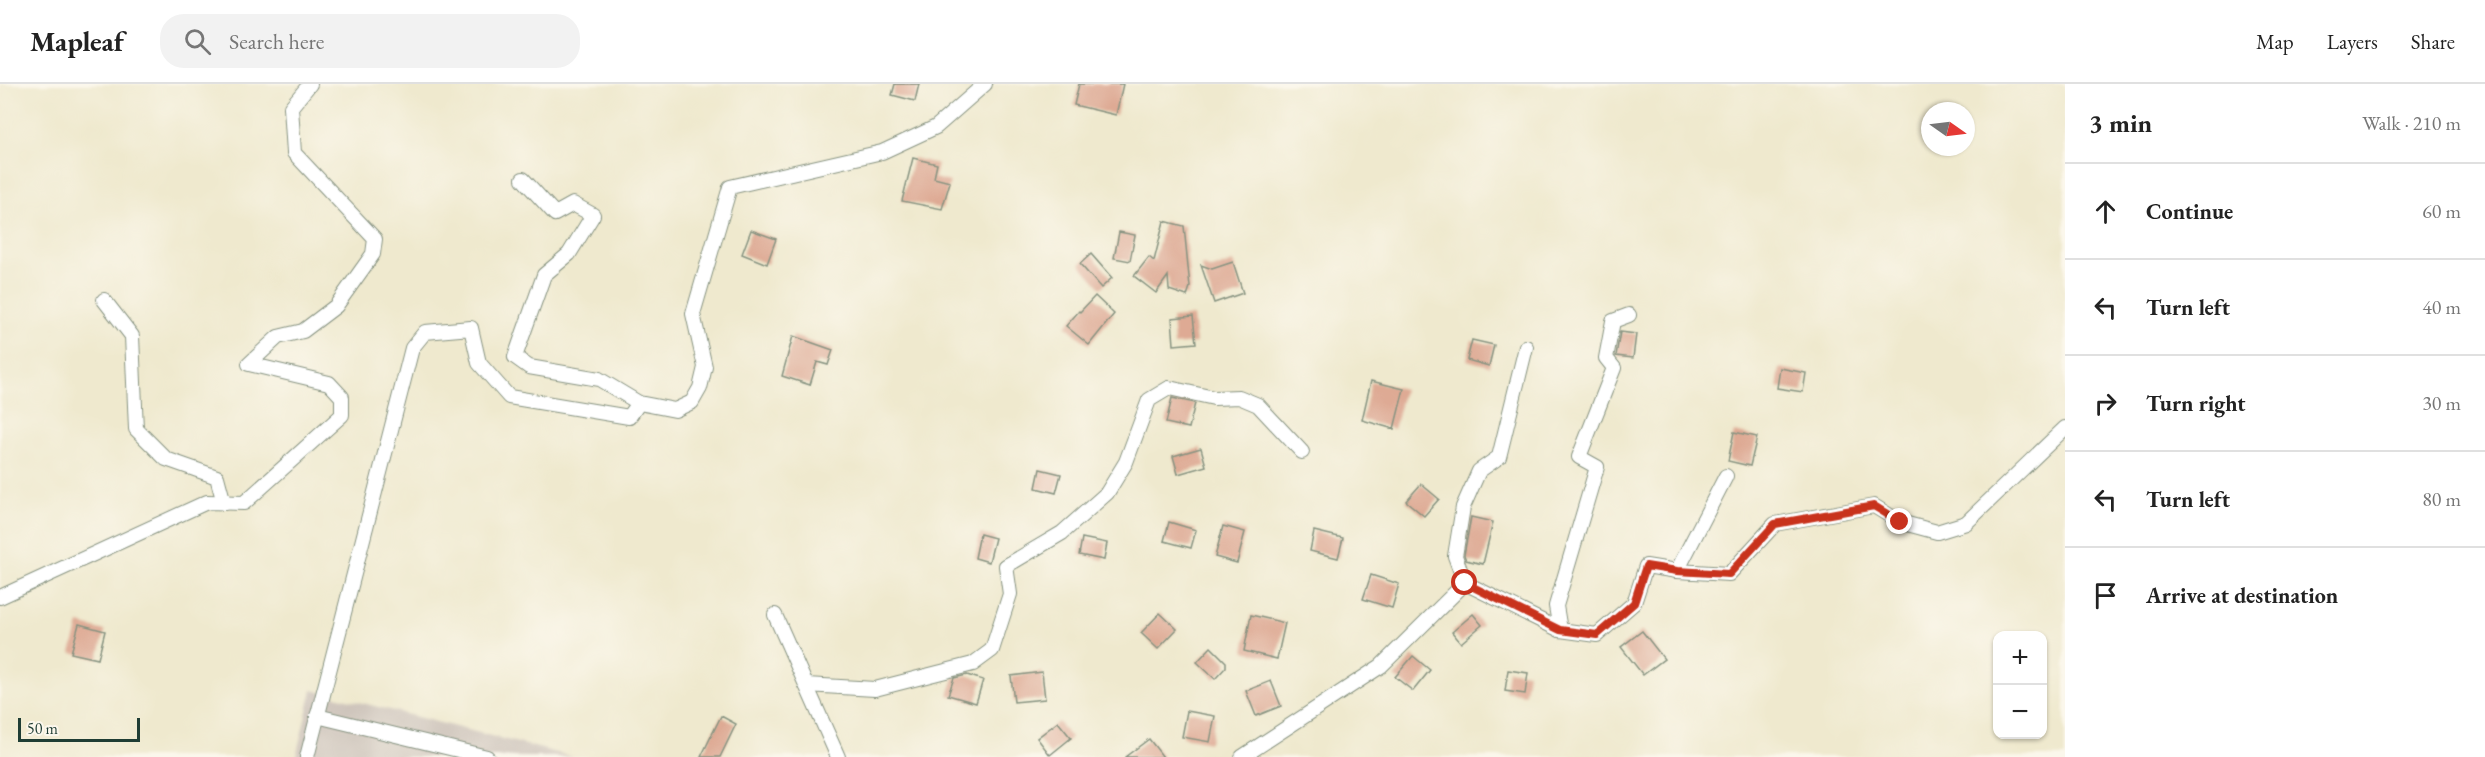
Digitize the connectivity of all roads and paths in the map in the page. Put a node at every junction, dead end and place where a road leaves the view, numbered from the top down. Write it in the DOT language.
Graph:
graph roads {
  1 [pos="310,84"];
  2 [pos="985,84"];
  3 [pos="524,179"];
  4 [pos="104,300"];
  5 [pos="1629,315"];
  6 [pos="1526,348"];
  7 [pos="639,403"];
  8 [pos="2065,428"];
  9 [pos="1302,452"];
  10 [pos="1726,476"];
  11 [pos="224,503"];
  12 [pos="1677,571"];
  13 [pos="1465,583"];
  14 [pos="0,597"];
  15 [pos="775,615"];
  16 [pos="1560,630"];
  17 [pos="806,685"];
  18 [pos="317,716"];
  19 [pos="307,757"];
  20 [pos="487,757"];
  21 [pos="838,757"];
  22 [pos="1242,757"];
  1 -- 11 [label="street"];
  2 -- 7 [label="street"];
  3 -- 7 [label="street"];
  4 -- 11 [label="street"];
  5 -- 16 [label="street"];
  6 -- 13 [label="street"];
  7 -- 18 [label="street"];
  8 -- 12 [label="street"];
  9 -- 17 [label="street"];
  10 -- 12 [label="street"];
  11 -- 14 [label="street"];
  12 -- 16 [label="street"];
  13 -- 16 [label="street"];
  13 -- 22 [label="street"];
  15 -- 17 [label="street"];
  17 -- 21 [label="street"];
  18 -- 19 [label="street"];
  18 -- 20 [label="street"];
}
